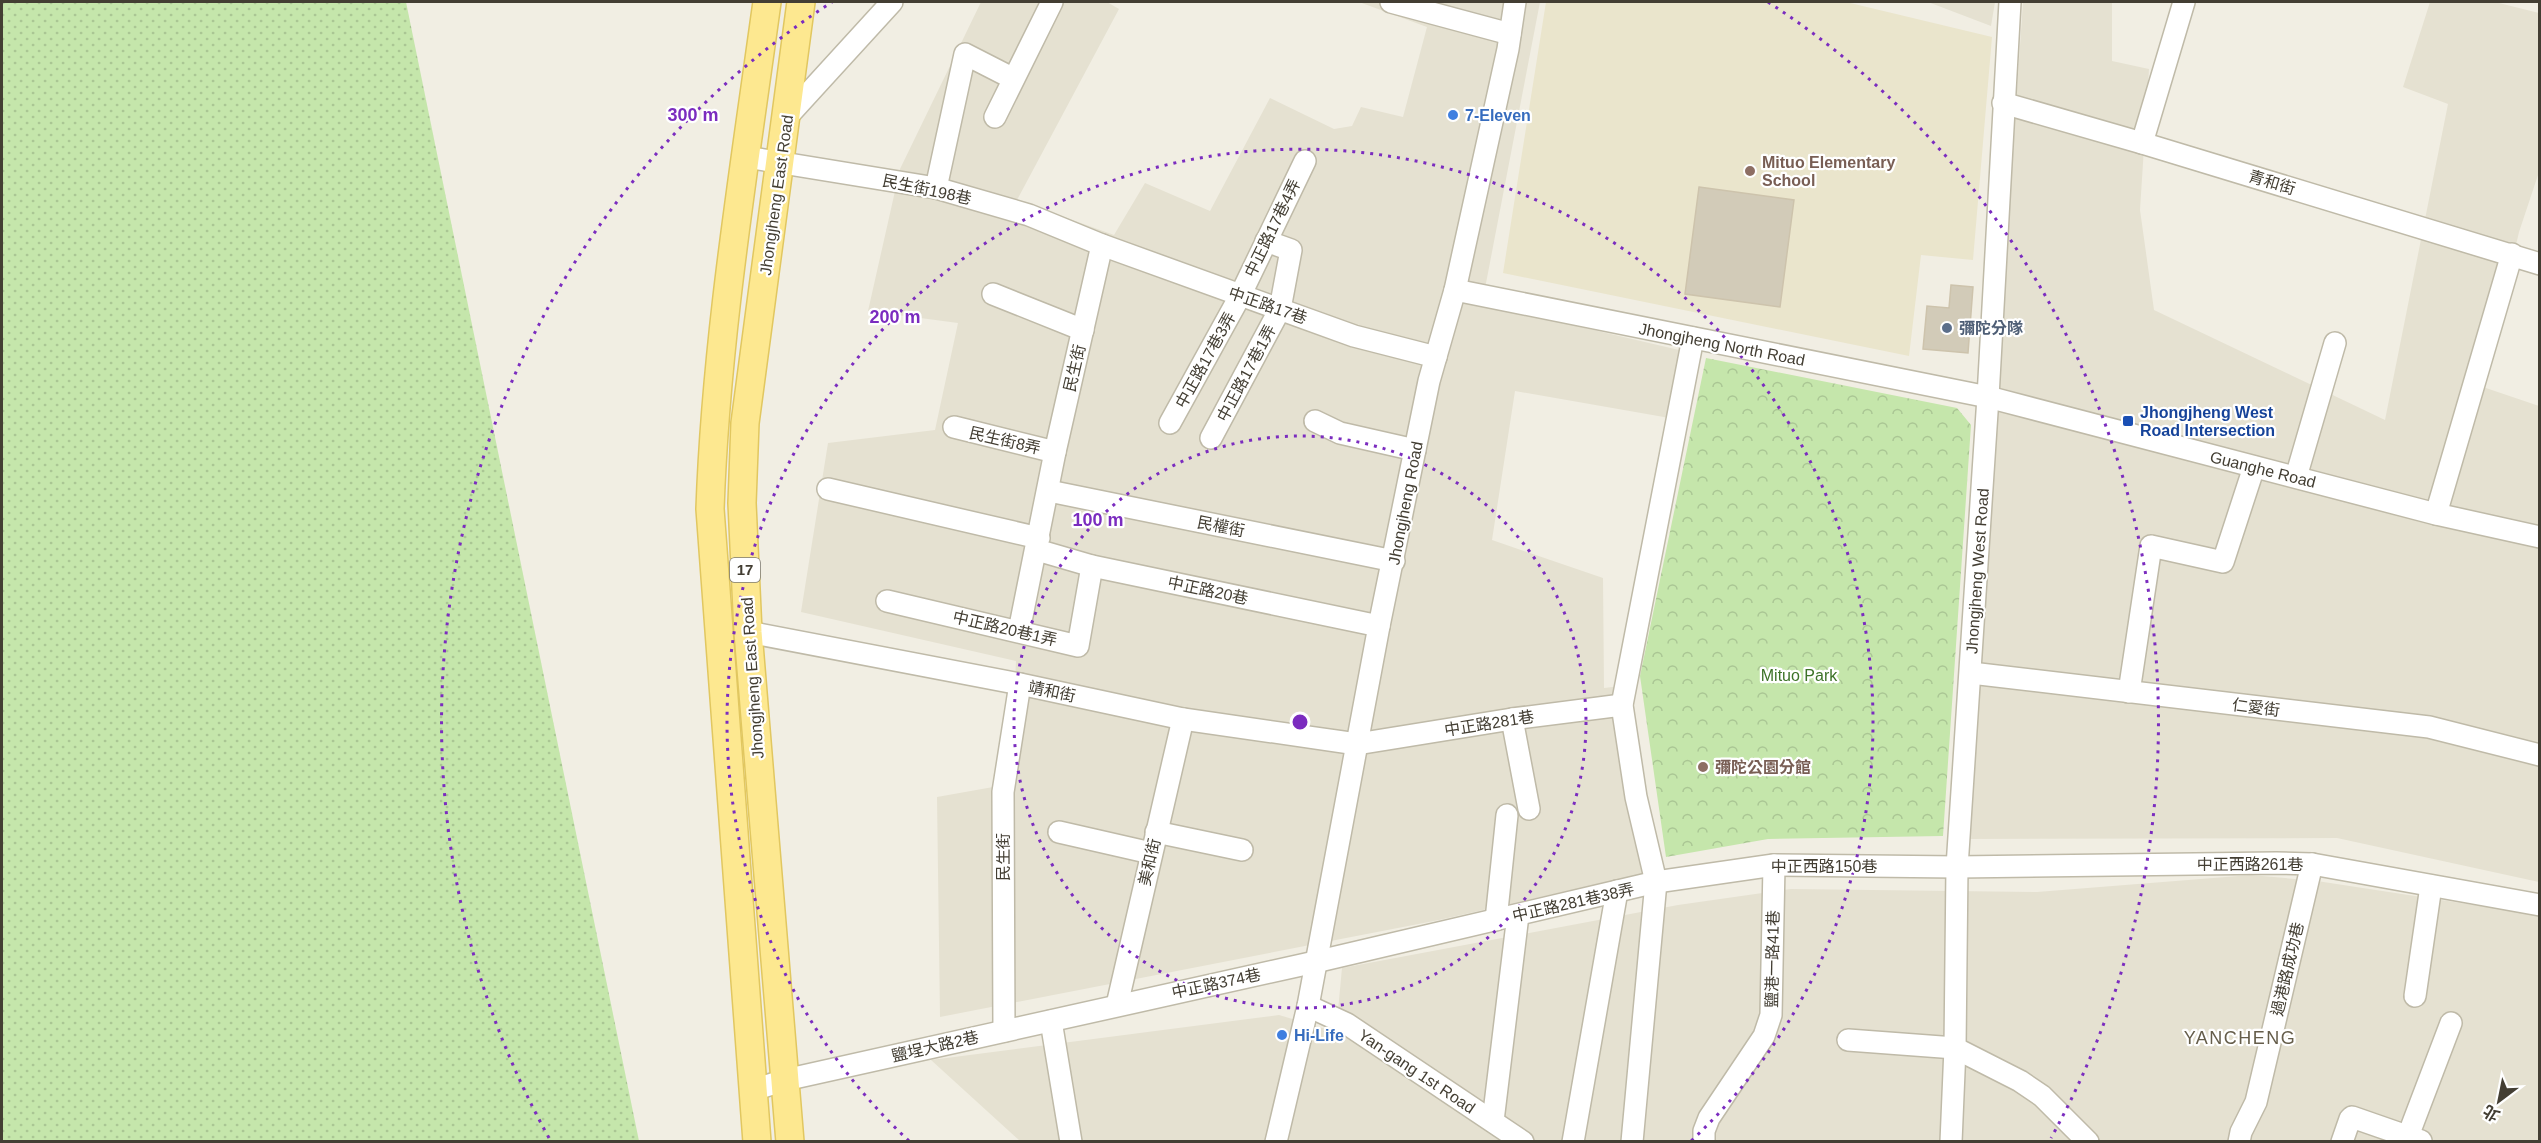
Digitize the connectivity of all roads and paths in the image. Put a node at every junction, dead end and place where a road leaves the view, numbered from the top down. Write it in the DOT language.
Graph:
graph roads {
  1 [pos="767,2"];
  2 [pos="801,2"];
  3 [pos="892,2"];
  4 [pos="1052,2"];
  5 [pos="1391,2"];
  6 [pos="1515,2"];
  7 [pos="2010,2"];
  8 [pos="2184,2"];
  9 [pos="1510,34"];
  10 [pos="1012,78"];
  11 [pos="2003,103"];
  12 [pos="995,117"];
  13 [pos="786,118"];
  14 [pos="2142,143"];
  15 [pos="746,157"];
  16 [pos="1305,160"];
  17 [pos="780,161"];
  18 [pos="936,188"];
  19 [pos="1266,241"];
  20 [pos="1102,245"];
  21 [pos="2512,254"];
  22 [pos="2540,264"];
  23 [pos="1455,290"];
  24 [pos="993,294"];
  25 [pos="1240,296"];
  26 [pos="1280,309"];
  27 [pos="1083,330"];
  28 [pos="1693,338"];
  29 [pos="2335,343"];
  30 [pos="1436,357"];
  31 [pos="1988,397"];
  32 [pos="1315,421"];
  33 [pos="1170,423"];
  34 [pos="954,428"];
  35 [pos="1211,438"];
  36 [pos="1415,450"];
  37 [pos="1055,452"];
  38 [pos="2254,467"];
  39 [pos="2296,477"];
  40 [pos="828,489"];
  41 [pos="1049,491"];
  42 [pos="2436,514"];
  43 [pos="2540,537"];
  44 [pos="1038,544"];
  45 [pos="1394,561"];
  46 [pos="1092,566"];
  47 [pos="887,601"];
  48 [pos="1379,626"];
  49 [pos="1019,631"];
  50 [pos="748,632"];
  51 [pos="1971,673"];
  52 [pos="1020,684"];
  53 [pos="2129,692"];
  54 [pos="1622,705"];
  55 [pos="1183,719"];
  56 [pos="1512,719"];
  57 [pos="1357,744"];
  58 [pos="2540,755"];
  59 [pos="1529,808"];
  60 [pos="1507,815"];
  61 [pos="1059,832"];
  62 [pos="1156,832"];
  63 [pos="1242,850"];
  64 [pos="1151,853"];
  65 [pos="2312,864"];
  66 [pos="1774,865"];
  67 [pos="1957,867"];
  68 [pos="1656,882"];
  69 [pos="2431,885"];
  70 [pos="1617,891"];
  71 [pos="2540,905"];
  72 [pos="1518,915"];
  73 [pos="1496,920"];
  74 [pos="1315,962"];
  75 [pos="2415,996"];
  76 [pos="1117,1005"];
  77 [pos="1308,1006"];
  78 [pos="1051,1021"];
  79 [pos="2451,1023"];
  80 [pos="1004,1030"];
  81 [pos="1848,1040"];
  82 [pos="1955,1048"];
  83 [pos="785,1080"];
  84 [pos="753,1090"];
  85 [pos="1493,1121"];
  86 [pos="2415,1138"];
  87 [pos="757,1142"];
  88 [pos="790,1142"];
  89 [pos="1071,1142"];
  90 [pos="1276,1142"];
  91 [pos="1523,1142"];
  92 [pos="1573,1142"];
  93 [pos="1632,1142"];
  94 [pos="1704,1142"];
  95 [pos="1951,1142"];
  96 [pos="2088,1142"];
  97 [pos="2239,1142"];
  98 [pos="2342,1142"];
  1 -- 15 [label="main road, Jhongjheng East Road / 17"];
  2 -- 13 [label="main road, Jhongjheng East Road / 17"];
  3 -- 13 [label="street"];
  4 -- 10 [label="street"];
  5 -- 9 [label="street"];
  6 -- 9 [label="street, Jhongjheng Road"];
  7 -- 11 [label="street, Jhongjheng West Road"];
  8 -- 14 [label="street"];
  9 -- 23 [label="street, Jhongjheng Road"];
  10 -- 12 [label="street"];
  10 -- 18 [label="street"];
  11 -- 14 [label="street, 青和街"];
  11 -- 31 [label="street, Jhongjheng West Road"];
  13 -- 17 [label="main road, Jhongjheng East Road / 17"];
  14 -- 21 [label="street, 青和街"];
  15 -- 17 [label="street, 民生街198巷"];
  15 -- 84 [label="main road, Jhongjheng East Road / 17"];
  16 -- 19 [label="street, 中正路17巷4弄"];
  17 -- 18 [label="street, 民生街198巷"];
  17 -- 50 [label="main road, Jhongjheng East Road / 17"];
  18 -- 20 [label="street, 民生街198巷"];
  19 -- 25 [label="street, 中正路17巷4弄"];
  19 -- 26 [label="street, 中正路17巷1弄"];
  20 -- 25 [label="street, 中正路17巷"];
  20 -- 27 [label="street, 民生街"];
  21 -- 22 [label="street, 青和街"];
  21 -- 42 [label="street"];
  23 -- 28 [label="street, Jhongjheng North Road"];
  23 -- 30 [label="street, Jhongjheng Road"];
  24 -- 27 [label="street"];
  25 -- 26 [label="street, 中正路17巷"];
  25 -- 33 [label="street, 中正路17巷3弄"];
  26 -- 30 [label="street, 中正路17巷"];
  26 -- 35 [label="street, 中正路17巷1弄"];
  27 -- 37 [label="street, 民生街"];
  28 -- 31 [label="street, Jhongjheng North Road"];
  28 -- 54 [label="street, 中正路281巷38弄"];
  29 -- 39 [label="street"];
  30 -- 36 [label="street, Jhongjheng Road"];
  31 -- 38 [label="street, Guanghe Road"];
  31 -- 51 [label="street, Jhongjheng West Road"];
  32 -- 36 [label="street"];
  34 -- 37 [label="street, 民生街8弄"];
  36 -- 45 [label="street, Jhongjheng Road"];
  37 -- 41 [label="street, 民生街"];
  38 -- 39 [label="street, Guanghe Road"];
  38 -- 53 [label="street"];
  39 -- 42 [label="street, Guanghe Road"];
  40 -- 44 [label="street, 中正路20巷"];
  41 -- 44 [label="street"];
  41 -- 45 [label="street, 民權街"];
  42 -- 43 [label="street, Guanghe Road"];
  44 -- 46 [label="street, 中正路20巷"];
  44 -- 49 [label="street"];
  45 -- 48 [label="street, Jhongjheng Road"];
  46 -- 48 [label="street, 中正路20巷"];
  46 -- 49 [label="street, 中正路20巷1弄"];
  47 -- 49 [label="street, 中正路20巷1弄"];
  48 -- 57 [label="street, Jhongjheng Road"];
  50 -- 52 [label="street, 靖和街"];
  50 -- 83 [label="main road, Jhongjheng East Road / 17"];
  51 -- 53 [label="street, 仁愛街"];
  51 -- 67 [label="street, Jhongjheng West Road"];
  52 -- 55 [label="street, 靖和街"];
  52 -- 80 [label="street, 民生街"];
  53 -- 58 [label="street, 仁愛街"];
  54 -- 56 [label="street, 中正路281巷"];
  54 -- 68 [label="street, 中正路281巷38弄"];
  55 -- 57 [label="street, 靖和街"];
  55 -- 62 [label="street, 美和街"];
  56 -- 57 [label="street, 中正路281巷"];
  56 -- 59 [label="street"];
  57 -- 74 [label="street, Jhongjheng Road"];
  60 -- 73 [label="street"];
  61 -- 64 [label="street"];
  62 -- 63 [label="street"];
  62 -- 64 [label="street, 美和街"];
  64 -- 76 [label="street, 美和街"];
  65 -- 67 [label="street, 中正西路261巷"];
  65 -- 69 [label="street, 中正西路261巷"];
  65 -- 97 [label="street, 過港路成功巷"];
  66 -- 67 [label="street, 中正西路150巷"];
  66 -- 68 [label="street, 中正西路150巷"];
  66 -- 94 [label="street, 鹽港一路41巷"];
  67 -- 82 [label="street, Jhongjheng West Road"];
  68 -- 70 [label="street, 中正路281巷38弄"];
  68 -- 93 [label="street"];
  69 -- 71 [label="street, 中正西路261巷"];
  69 -- 75 [label="street"];
  70 -- 72 [label="street, 中正路281巷38弄"];
  70 -- 92 [label="street"];
  72 -- 73 [label="street, 中正路281巷38弄"];
  72 -- 85 [label="street"];
  73 -- 74 [label="street, 中正路281巷38弄"];
  74 -- 76 [label="street, 中正路374巷"];
  74 -- 77 [label="street, Jhongjheng Road"];
  76 -- 78 [label="street, 鹽埕大路2巷"];
  77 -- 85 [label="street, Yan-gang 1st Road"];
  77 -- 90 [label="street, Jhongjheng Road"];
  78 -- 80 [label="street, 鹽埕大路2巷"];
  78 -- 89 [label="street"];
  79 -- 86 [label="street"];
  80 -- 83 [label="street, 鹽埕大路2巷"];
  81 -- 82 [label="street"];
  82 -- 95 [label="street, Jhongjheng West Road"];
  82 -- 96 [label="street"];
  83 -- 84 [label="street, 鹽埕大路2巷"];
  83 -- 88 [label="main road, Jhongjheng East Road / 17"];
  84 -- 87 [label="main road, Jhongjheng East Road / 17"];
  85 -- 91 [label="street, Yan-gang 1st Road"];
  86 -- 98 [label="street"];
}
